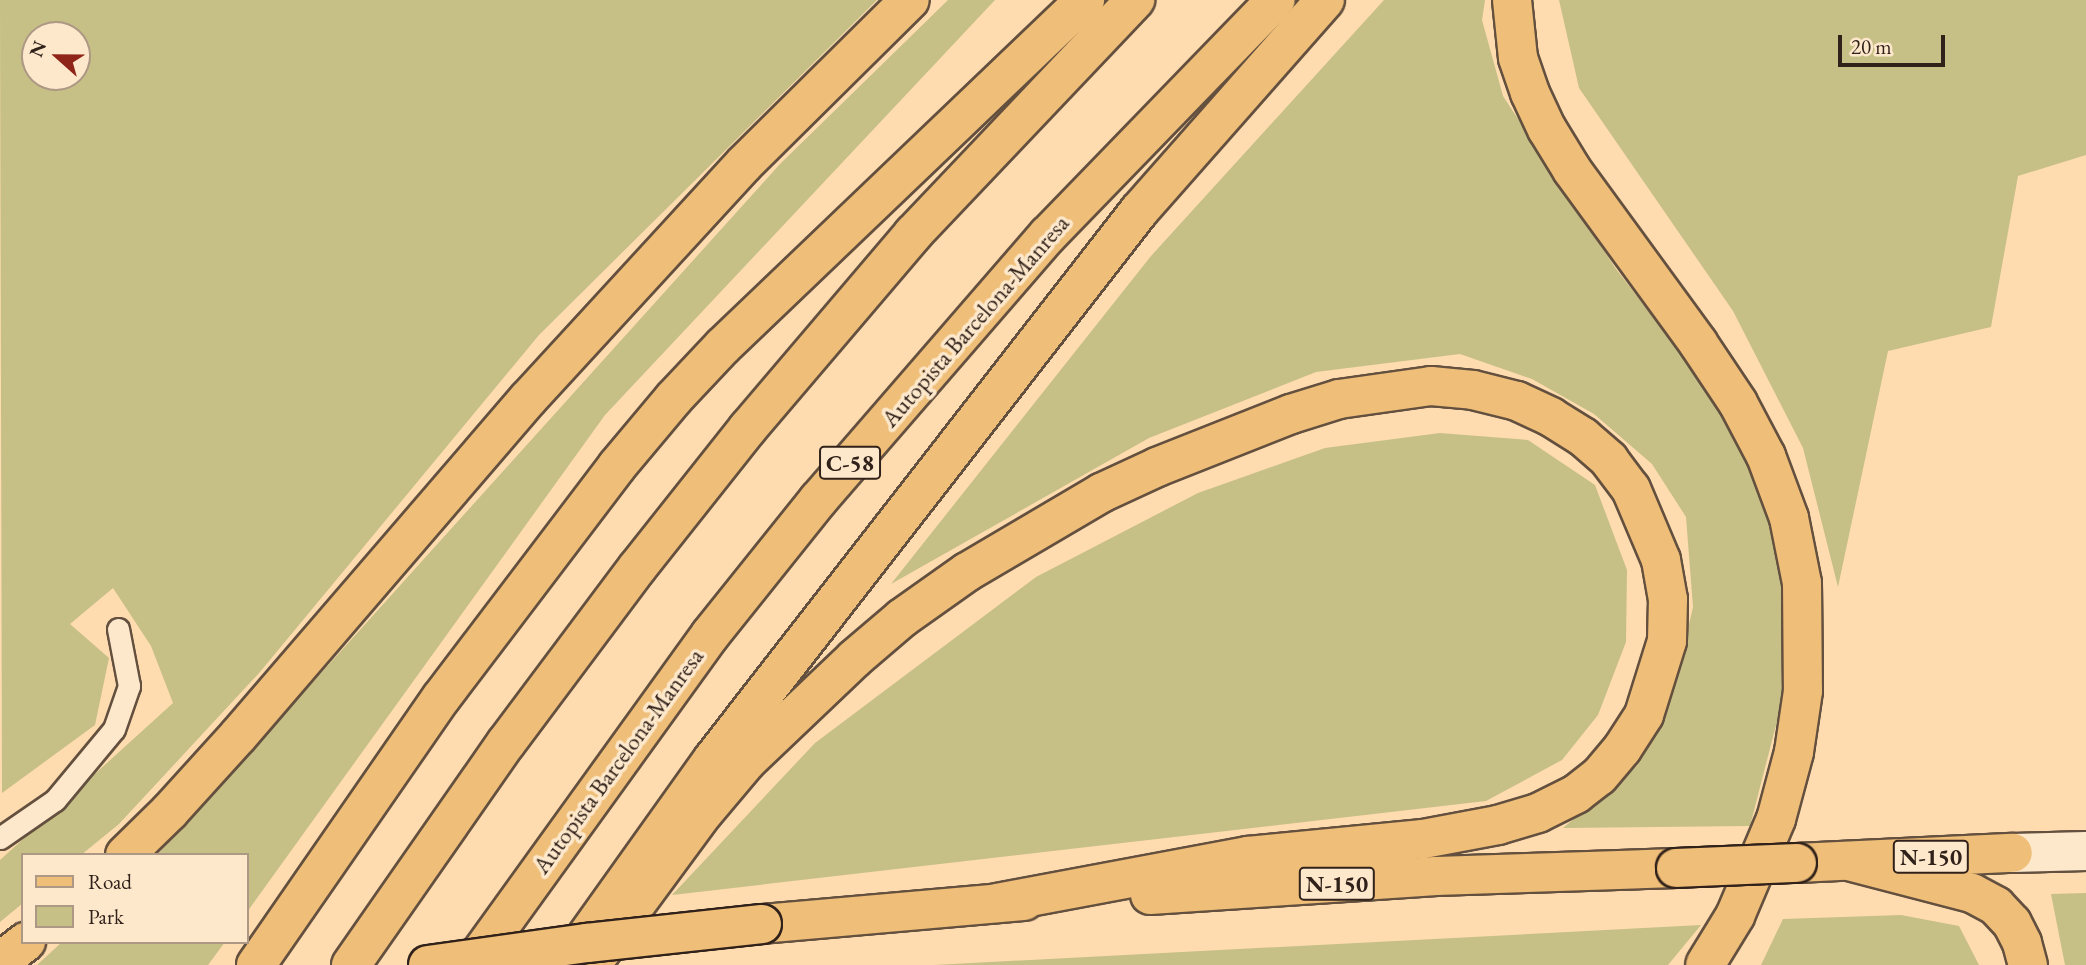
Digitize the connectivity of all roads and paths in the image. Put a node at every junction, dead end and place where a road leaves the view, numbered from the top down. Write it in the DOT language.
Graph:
graph roads {
  1 [pos="910,0"];
  2 [pos="1085,0"];
  3 [pos="1135,0"];
  4 [pos="1276,0"];
  5 [pos="1325,0"];
  6 [pos="1512,0"];
  7 [pos="118,629"];
  8 [pos="0,838"];
  9 [pos="2086,851"];
  10 [pos="127,853"];
  11 [pos="1849,861"];
  12 [pos="998,902"];
  13 [pos="23,944"];
  14 [pos="0,962"];
  15 [pos="256,965"];
  16 [pos="351,965"];
  17 [pos="428,965"];
  18 [pos="471,965"];
  19 [pos="566,965"];
  20 [pos="591,965"];
  21 [pos="1705,965"];
  22 [pos="2028,965"];
  1 -- 10 [label="main road"];
  2 -- 15 [label="main road"];
  3 -- 16 [label="main road"];
  4 -- 18 [label="main road, Autopista Barcelona-Manresa / C-58"];
  5 -- 19 [label="main road"];
  6 -- 21 [label="main road"];
  7 -- 8 [label="lane"];
  9 -- 11 [label="main road, N-150"];
  11 -- 12 [label="main road, N-150, bridge"];
  11 -- 22 [label="main road"];
  12 -- 17 [label="main road, N-150, bridge"];
  12 -- 20 [label="main road"];
  13 -- 14 [label="main road"];
}
